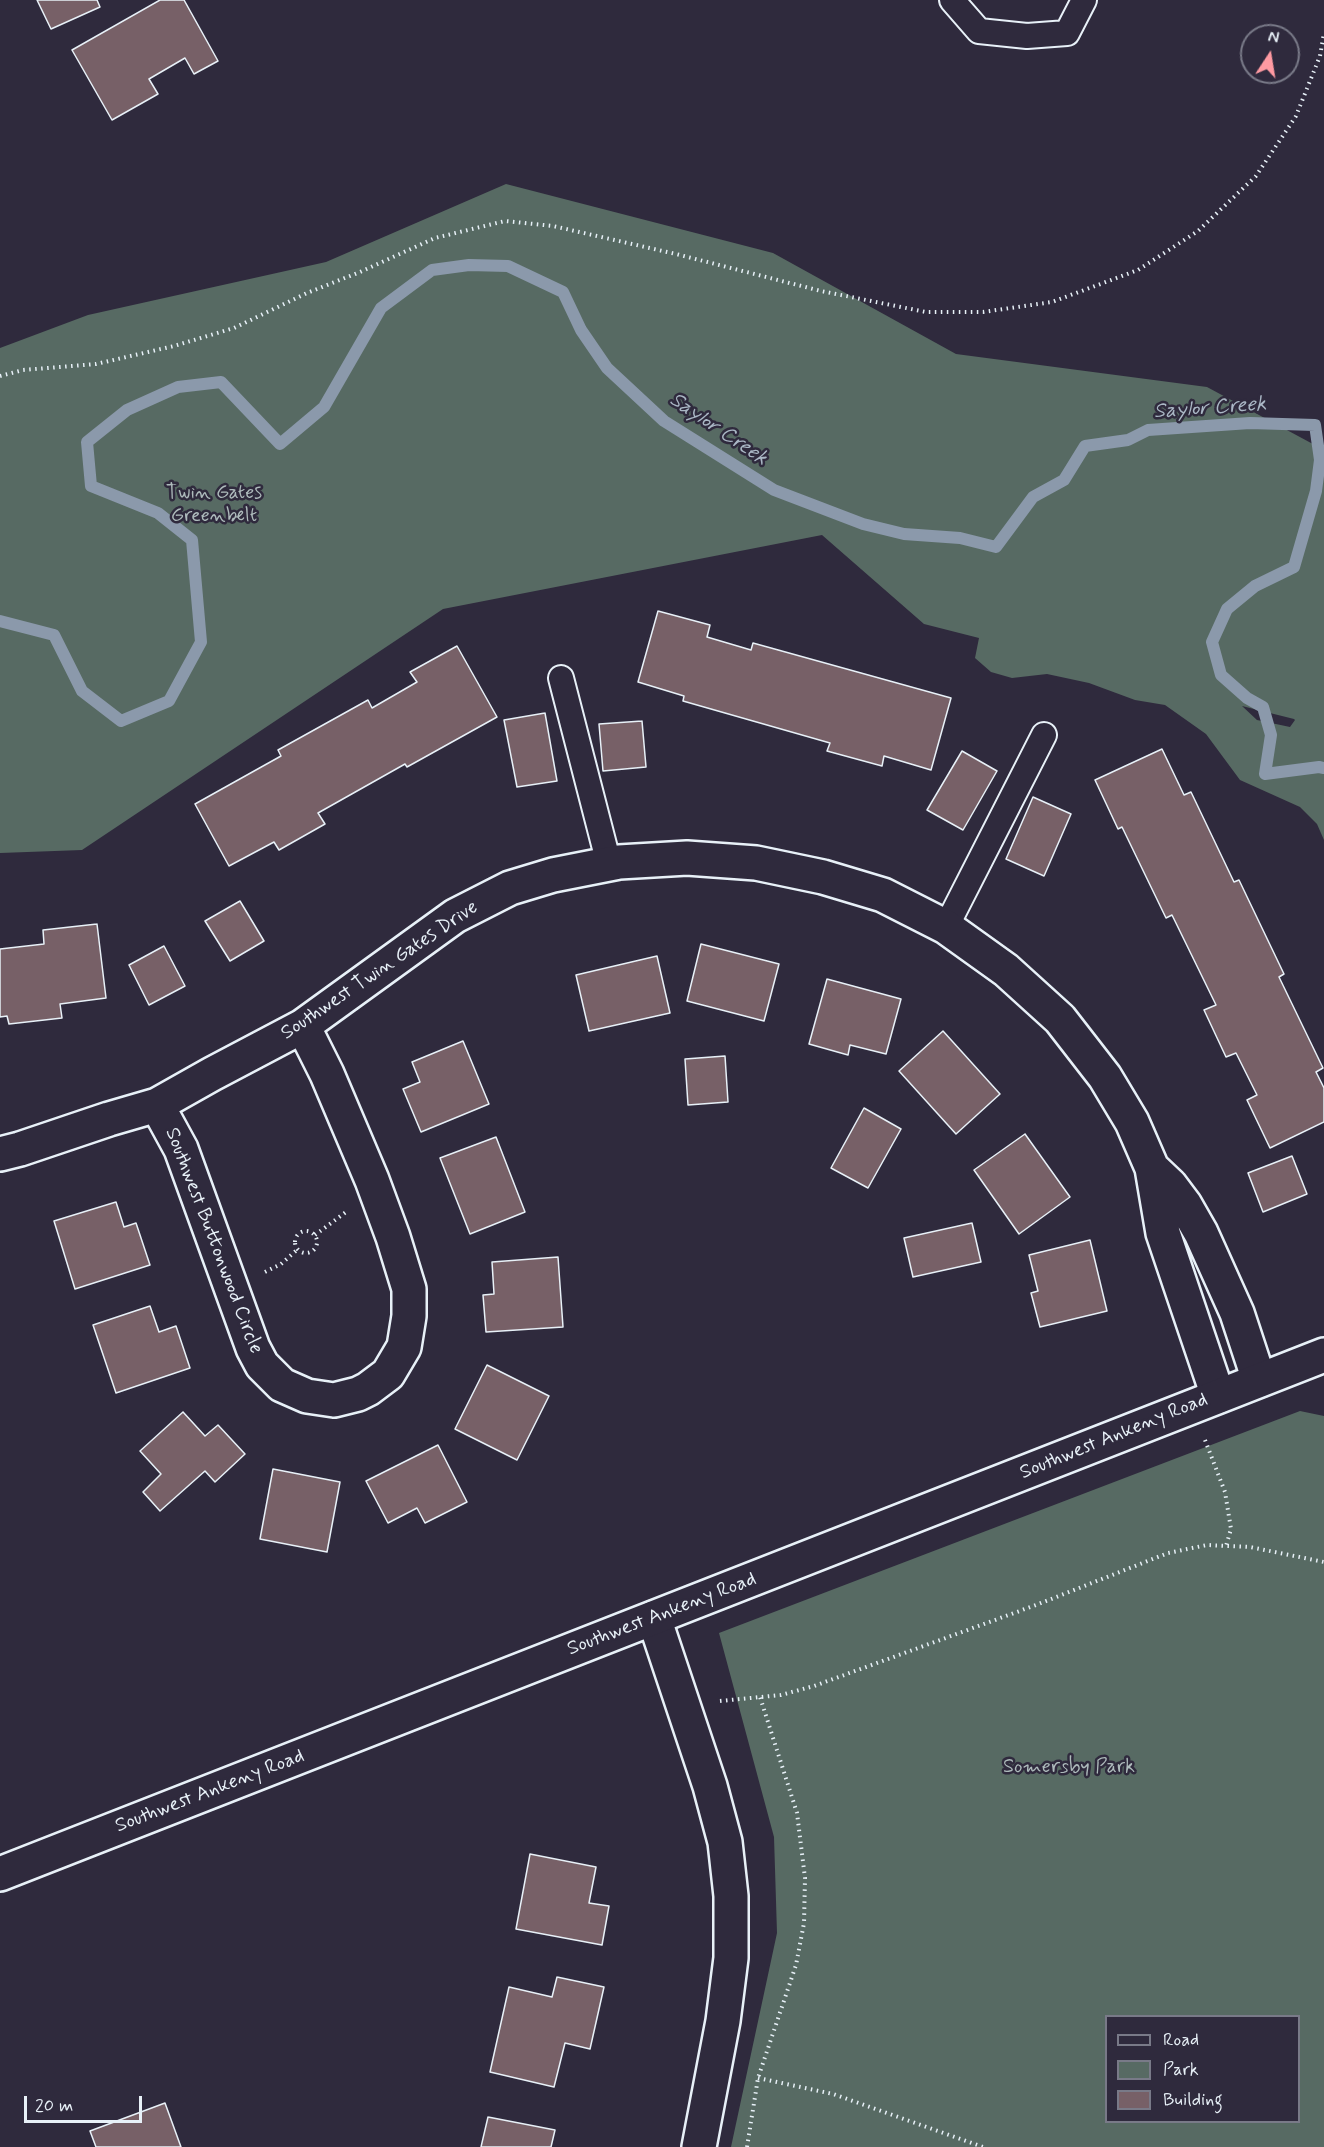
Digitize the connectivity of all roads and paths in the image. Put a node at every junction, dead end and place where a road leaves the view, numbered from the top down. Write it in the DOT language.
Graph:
graph roads {
  1 [pos="952,0"];
  2 [pos="1084,0"];
  3 [pos="1324,33"];
  4 [pos="0,376"];
  5 [pos="561,678"];
  6 [pos="1044,735"];
  7 [pos="609,864"];
  8 [pos="945,927"];
  9 [pos="303,1026"];
  10 [pos="158,1106"];
  11 [pos="0,1154"];
  12 [pos="1152,1168"];
  13 [pos="302,1253"];
  14 [pos="1324,1355"];
  15 [pos="1259,1380"];
  16 [pos="1205,1401"];
  17 [pos="1226,1546"];
  18 [pos="1324,1562"];
  19 [pos="654,1618"];
  20 [pos="760,1697"];
  21 [pos="684,1706"];
  22 [pos="0,1874"];
  23 [pos="758,2078"];
  24 [pos="699,2147"];
  25 [pos="747,2147"];
  26 [pos="983,2147"];
  1 -- 2 [label="lane"];
  3 -- 4 [label="path"];
  5 -- 7 [label="lane"];
  6 -- 8 [label="lane"];
  7 -- 8 [label="street, Southwest Twin Gates Drive"];
  7 -- 9 [label="street, Southwest Twin Gates Drive"];
  8 -- 12 [label="street, Southwest Twin Gates Drive"];
  9 -- 10 [label="street, Southwest Twin Gates Drive"];
  9 -- 10 [label="street, Southwest Buttonwood Circle"];
  10 -- 11 [label="street, Southwest Twin Gates Drive"];
  12 -- 15 [label="street, Southwest Twin Gates Drive"];
  12 -- 16 [label="street, Southwest Twin Gates Drive"];
  13 -- 13 [label="path"];
  14 -- 15 [label="street, Southwest Ankeny Road"];
  15 -- 16 [label="street, Southwest Ankeny Road"];
  16 -- 17 [label="path"];
  16 -- 19 [label="street, Southwest Ankeny Road"];
  17 -- 18 [label="path"];
  17 -- 20 [label="path"];
  19 -- 21 [label="street"];
  19 -- 22 [label="street, Southwest Ankeny Road"];
  20 -- 21 [label="path"];
  20 -- 23 [label="path"];
  21 -- 24 [label="street"];
  23 -- 25 [label="path"];
  23 -- 26 [label="path"];
}
